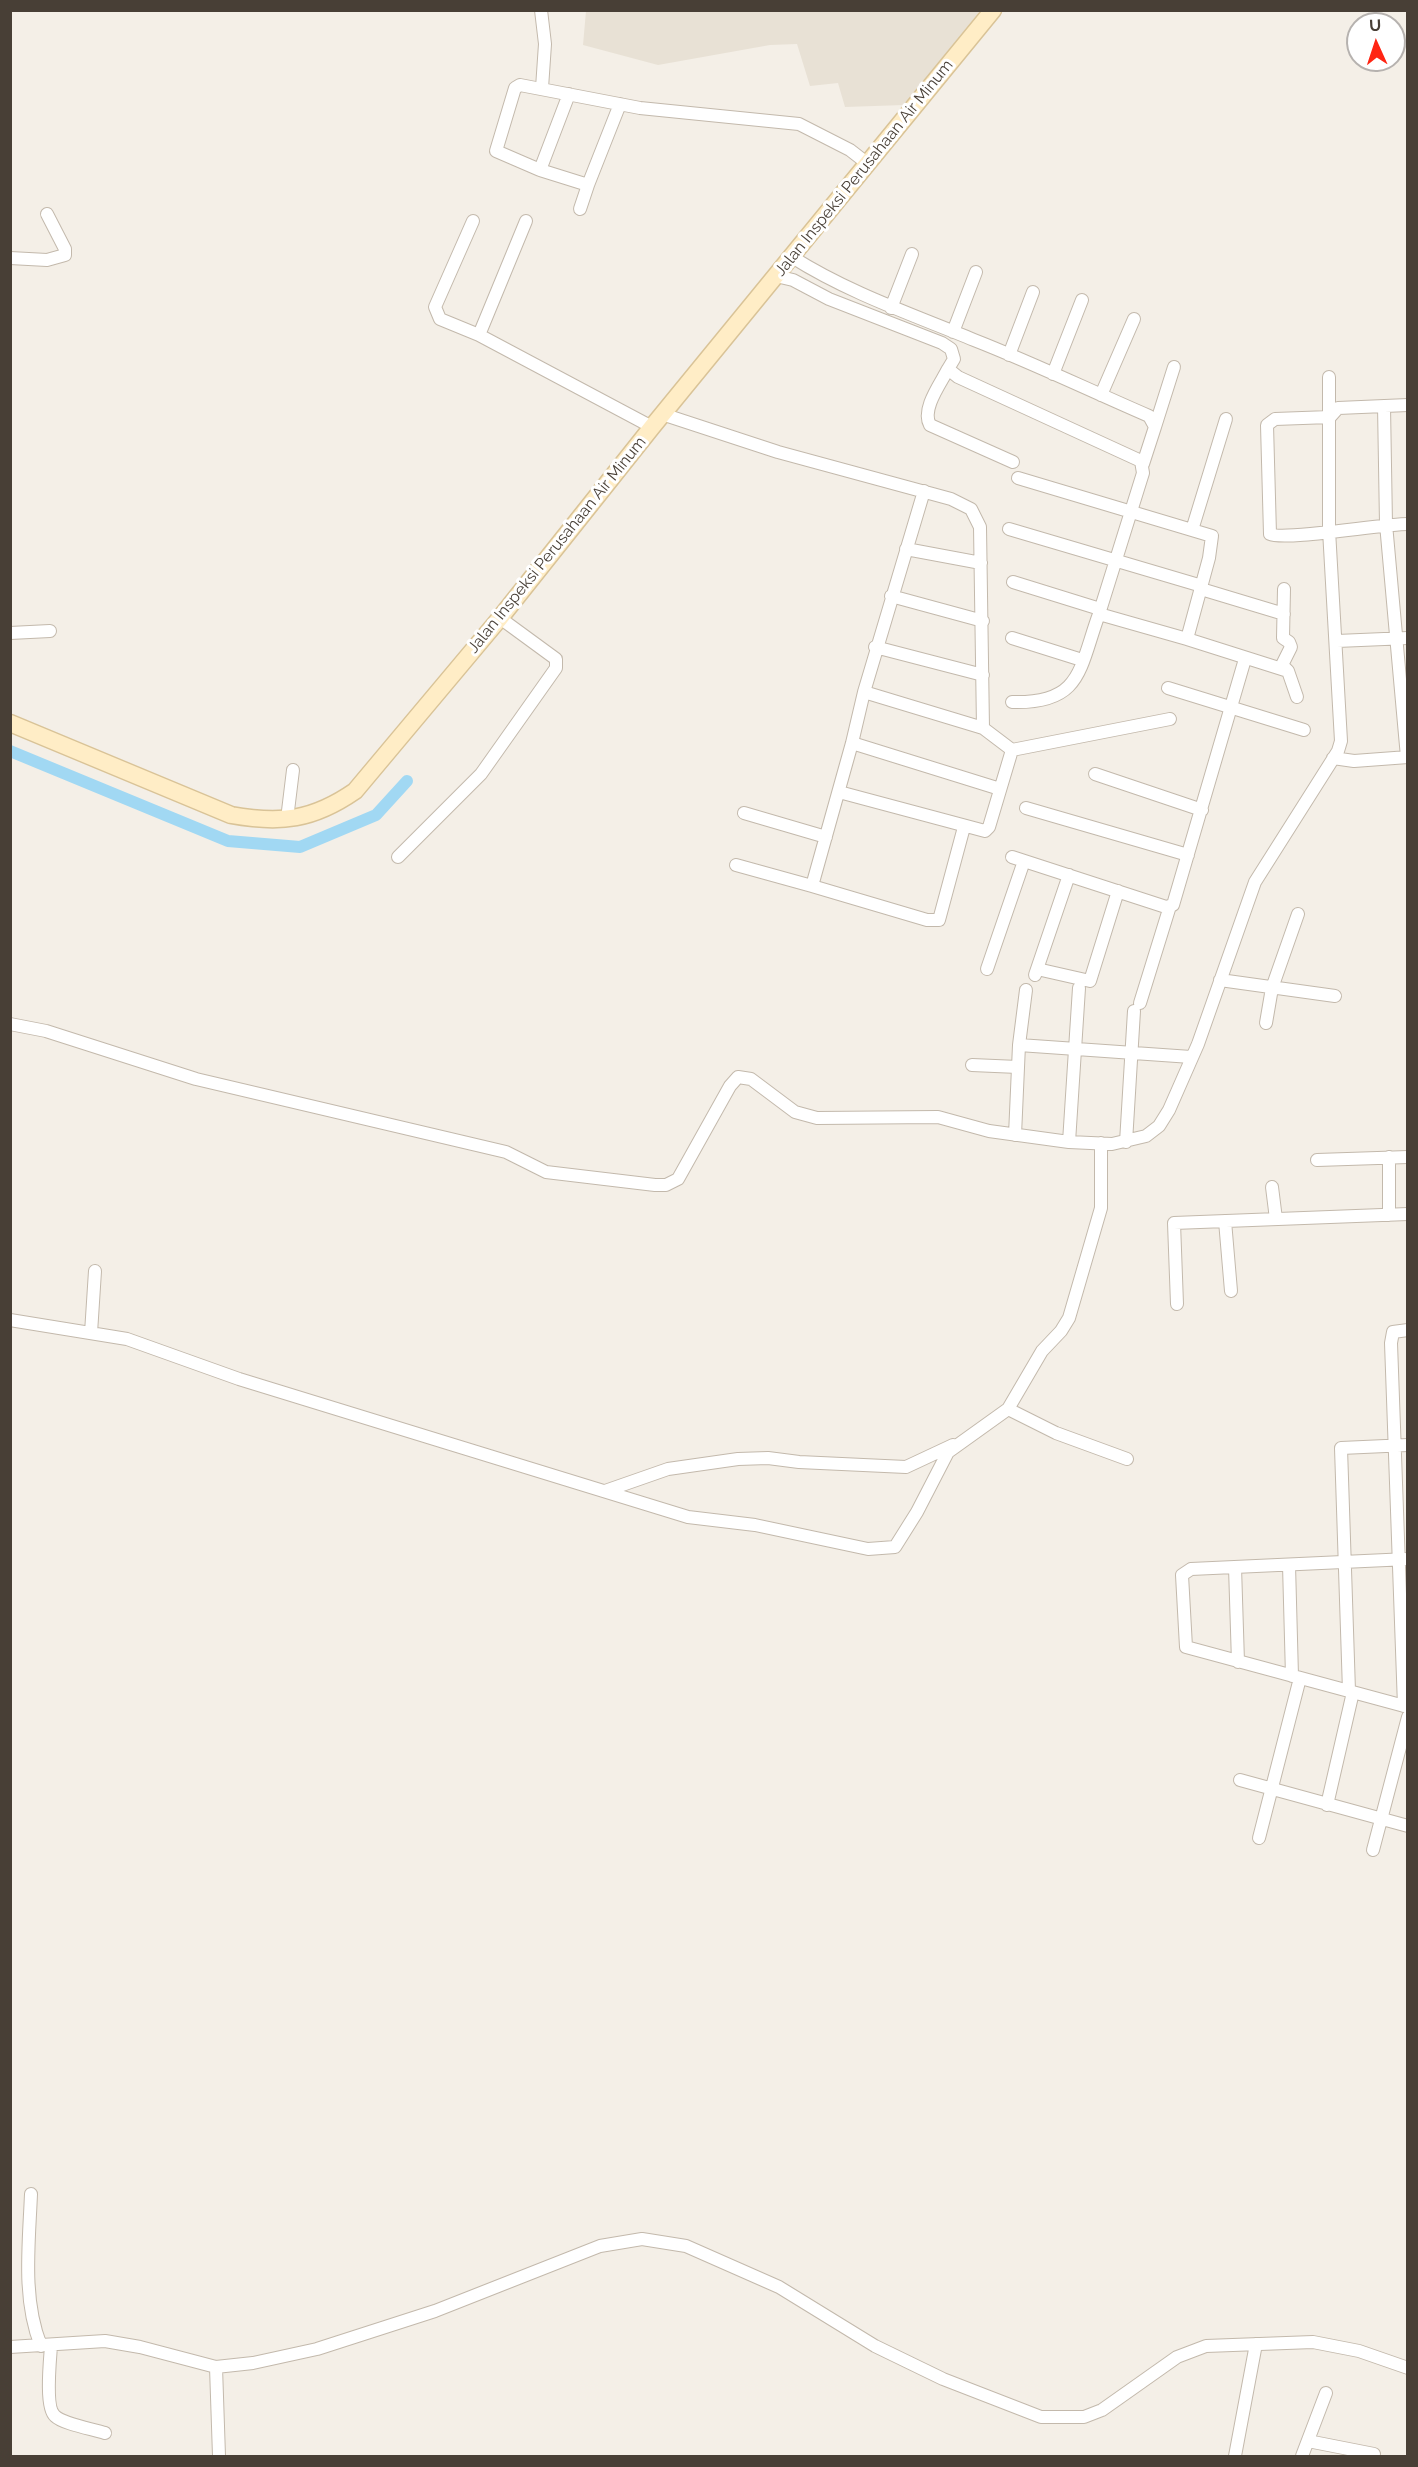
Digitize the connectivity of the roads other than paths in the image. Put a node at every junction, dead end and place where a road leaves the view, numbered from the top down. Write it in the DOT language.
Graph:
graph roads {
  1 [pos="541,10"];
  2 [pos="993,10"];
  3 [pos="543,88"];
  4 [pos="569,94"];
  5 [pos="620,104"];
  6 [pos="868,164"];
  7 [pos="540,170"];
  8 [pos="588,185"];
  9 [pos="580,208"];
  10 [pos="47,214"];
  11 [pos="472,221"];
  12 [pos="526,221"];
  13 [pos="912,254"];
  14 [pos="792,256"];
  15 [pos="10,258"];
  16 [pos="976,272"];
  17 [pos="776,276"];
  18 [pos="1033,292"];
  19 [pos="1082,300"];
  20 [pos="891,308"];
  21 [pos="1134,319"];
  22 [pos="953,332"];
  23 [pos="479,335"];
  24 [pos="1009,355"];
  25 [pos="1174,367"];
  26 [pos="948,369"];
  27 [pos="1053,374"];
  28 [pos="1329,377"];
  29 [pos="1101,395"];
  30 [pos="1407,405"];
  31 [pos="1384,406"];
  32 [pos="1330,417"];
  33 [pos="1226,419"];
  34 [pos="657,421"];
  35 [pos="1155,427"];
  36 [pos="1013,462"];
  37 [pos="1143,464"];
  38 [pos="1018,478"];
  39 [pos="924,491"];
  40 [pos="1131,512"];
  41 [pos="1386,524"];
  42 [pos="1407,524"];
  43 [pos="1009,529"];
  44 [pos="1192,530"];
  45 [pos="1329,530"];
  46 [pos="906,549"];
  47 [pos="1115,560"];
  48 [pos="981,563"];
  49 [pos="1013,582"];
  50 [pos="1202,587"];
  51 [pos="1284,589"];
  52 [pos="891,596"];
  53 [pos="1099,612"];
  54 [pos="1284,614"];
  55 [pos="500,618"];
  56 [pos="983,621"];
  57 [pos="50,631"];
  58 [pos="10,633"];
  59 [pos="1012,638"];
  60 [pos="1401,638"];
  61 [pos="1187,639"];
  62 [pos="1337,641"];
  63 [pos="875,647"];
  64 [pos="1245,659"];
  65 [pos="1082,660"];
  66 [pos="1288,671"];
  67 [pos="983,675"];
  68 [pos="1168,688"];
  69 [pos="864,693"];
  70 [pos="1297,697"];
  71 [pos="1012,702"];
  72 [pos="1232,708"];
  73 [pos="1170,719"];
  74 [pos="10,723"];
  75 [pos="983,728"];
  76 [pos="1304,730"];
  77 [pos="852,743"];
  78 [pos="1012,750"];
  79 [pos="1407,757"];
  80 [pos="1333,758"];
  81 [pos="292,770"];
  82 [pos="1095,774"];
  83 [pos="1000,789"];
  84 [pos="839,792"];
  85 [pos="1026,808"];
  86 [pos="1202,810"];
  87 [pos="744,813"];
  88 [pos="287,819"];
  89 [pos="964,827"];
  90 [pos="826,837"];
  91 [pos="1188,855"];
  92 [pos="398,857"];
  93 [pos="736,865"];
  94 [pos="1069,875"];
  95 [pos="812,886"];
  96 [pos="1118,891"];
  97 [pos="1170,906"];
  98 [pos="1298,914"];
  99 [pos="987,969"];
  100 [pos="1220,980"];
  101 [pos="1078,988"];
  102 [pos="1272,988"];
  103 [pos="1026,990"];
  104 [pos="1335,996"];
  105 [pos="1266,1023"];
  106 [pos="10,1024"];
  107 [pos="1019,1045"];
  108 [pos="1076,1048"];
  109 [pos="1131,1051"];
  110 [pos="1191,1058"];
  111 [pos="972,1065"];
  112 [pos="1018,1067"];
  113 [pos="1015,1135"];
  114 [pos="1069,1142"];
  115 [pos="1126,1142"];
  116 [pos="1101,1143"];
  117 [pos="1389,1157"];
  118 [pos="1407,1157"];
  119 [pos="1317,1160"];
  120 [pos="1272,1187"];
  121 [pos="1407,1214"];
  122 [pos="1389,1215"];
  123 [pos="1276,1219"];
  124 [pos="1225,1221"];
  125 [pos="95,1270"];
  126 [pos="1231,1291"];
  127 [pos="1177,1304"];
  128 [pos="10,1320"];
  129 [pos="1407,1330"];
  130 [pos="91,1333"];
  131 [pos="1008,1409"];
  132 [pos="955,1444"];
  133 [pos="1394,1445"];
  134 [pos="1407,1445"];
  135 [pos="1127,1459"];
  136 [pos="604,1491"];
  137 [pos="1403,1559"];
  138 [pos="1346,1563"];
  139 [pos="1289,1565"];
  140 [pos="1234,1567"];
  141 [pos="1238,1662"];
  142 [pos="1296,1677"];
  143 [pos="1351,1692"];
  144 [pos="1406,1710"];
  145 [pos="1240,1780"];
  146 [pos="1272,1790"];
  147 [pos="1327,1805"];
  148 [pos="1381,1820"];
  149 [pos="1407,1826"];
  150 [pos="1259,1838"];
  151 [pos="1373,1850"];
  152 [pos="31,2194"];
  153 [pos="1256,2344"];
  154 [pos="46,2346"];
  155 [pos="10,2347"];
  156 [pos="216,2367"];
  157 [pos="1407,2368"];
  158 [pos="1326,2393"];
  159 [pos="105,2433"];
  160 [pos="1308,2441"];
  161 [pos="1374,2454"];
  162 [pos="219,2457"];
  163 [pos="1235,2457"];
  164 [pos="1302,2457"];
  1 -- 3 [label="street"];
  2 -- 6 [label="street, Jalan Inspeksi Perusahaan Air Minum"];
  3 -- 4 [label="street"];
  3 -- 7 [label="street"];
  4 -- 5 [label="street"];
  4 -- 7 [label="street"];
  5 -- 6 [label="street"];
  5 -- 8 [label="street"];
  6 -- 14 [label="street, Jalan Inspeksi Perusahaan Air Minum"];
  7 -- 8 [label="street"];
  8 -- 9 [label="street"];
  10 -- 15 [label="street"];
  11 -- 23 [label="street"];
  12 -- 23 [label="street"];
  13 -- 20 [label="street"];
  14 -- 17 [label="street, Jalan Inspeksi Perusahaan Air Minum"];
  14 -- 20 [label="street"];
  16 -- 22 [label="street"];
  17 -- 26 [label="street"];
  17 -- 34 [label="street, Jalan Inspeksi Perusahaan Air Minum"];
  18 -- 24 [label="street"];
  19 -- 27 [label="street"];
  20 -- 22 [label="street"];
  21 -- 29 [label="street"];
  22 -- 24 [label="street"];
  23 -- 34 [label="street"];
  24 -- 27 [label="street"];
  25 -- 35 [label="street"];
  26 -- 36 [label="street"];
  26 -- 37 [label="street"];
  27 -- 29 [label="street"];
  28 -- 32 [label="street"];
  29 -- 35 [label="street"];
  30 -- 31 [label="street"];
  31 -- 32 [label="street"];
  31 -- 41 [label="street"];
  32 -- 45 [label="street"];
  32 -- 45 [label="street"];
  33 -- 44 [label="street"];
  34 -- 39 [label="street"];
  34 -- 55 [label="street, Jalan Inspeksi Perusahaan Air Minum"];
  35 -- 37 [label="street"];
  37 -- 40 [label="street"];
  38 -- 40 [label="street"];
  39 -- 46 [label="street"];
  39 -- 48 [label="street"];
  40 -- 44 [label="street"];
  40 -- 47 [label="street"];
  41 -- 42 [label="street"];
  41 -- 45 [label="street"];
  41 -- 60 [label="street"];
  43 -- 47 [label="street"];
  44 -- 50 [label="street"];
  45 -- 62 [label="street"];
  46 -- 48 [label="street"];
  46 -- 52 [label="street"];
  47 -- 50 [label="street"];
  47 -- 53 [label="street"];
  48 -- 56 [label="street"];
  49 -- 53 [label="street"];
  50 -- 54 [label="street"];
  50 -- 61 [label="street"];
  51 -- 54 [label="street"];
  52 -- 56 [label="street"];
  52 -- 63 [label="street"];
  53 -- 61 [label="street"];
  53 -- 65 [label="street"];
  54 -- 66 [label="street"];
  55 -- 88 [label="street, Jalan Inspeksi Perusahaan Air Minum"];
  55 -- 92 [label="street"];
  56 -- 67 [label="street"];
  57 -- 58 [label="street"];
  59 -- 65 [label="street"];
  60 -- 62 [label="street"];
  60 -- 79 [label="street"];
  61 -- 64 [label="street"];
  62 -- 80 [label="street"];
  63 -- 67 [label="street"];
  63 -- 69 [label="street"];
  64 -- 66 [label="street"];
  64 -- 72 [label="street"];
  65 -- 71 [label="street"];
  66 -- 70 [label="street"];
  67 -- 75 [label="street"];
  68 -- 72 [label="street"];
  69 -- 75 [label="street"];
  69 -- 77 [label="street"];
  72 -- 76 [label="street"];
  72 -- 86 [label="street"];
  73 -- 78 [label="street"];
  74 -- 88 [label="street, Jalan Inspeksi Perusahaan Air Minum"];
  75 -- 78 [label="street"];
  77 -- 83 [label="street"];
  77 -- 84 [label="street"];
  78 -- 83 [label="street"];
  79 -- 80 [label="street"];
  80 -- 100 [label="street"];
  81 -- 88 [label="street"];
  82 -- 86 [label="street"];
  83 -- 89 [label="street"];
  84 -- 89 [label="street"];
  84 -- 90 [label="street"];
  85 -- 91 [label="street"];
  86 -- 91 [label="street"];
  87 -- 90 [label="street"];
  89 -- 95 [label="street"];
  90 -- 95 [label="street"];
  91 -- 97 [label="street"];
  93 -- 95 [label="street"];
  94 -- 96 [label="street"];
  94 -- 96 [label="street"];
  94 -- 99 [label="street"];
  96 -- 97 [label="street"];
  97 -- 109 [label="street"];
  98 -- 102 [label="street"];
  100 -- 102 [label="street"];
  100 -- 110 [label="street"];
  101 -- 108 [label="street"];
  102 -- 104 [label="street"];
  102 -- 105 [label="street"];
  103 -- 107 [label="street"];
  106 -- 113 [label="street"];
  107 -- 108 [label="street"];
  107 -- 112 [label="street"];
  108 -- 109 [label="street"];
  108 -- 114 [label="street"];
  109 -- 110 [label="street"];
  109 -- 115 [label="street"];
  110 -- 115 [label="street"];
  111 -- 112 [label="street"];
  112 -- 113 [label="street"];
  113 -- 114 [label="street"];
  114 -- 116 [label="street"];
  115 -- 116 [label="street"];
  116 -- 131 [label="street"];
  117 -- 118 [label="street"];
  117 -- 119 [label="street"];
  117 -- 122 [label="street"];
  120 -- 123 [label="street"];
  121 -- 122 [label="street"];
  122 -- 123 [label="street"];
  123 -- 124 [label="street"];
  124 -- 126 [label="street"];
  124 -- 127 [label="street"];
  125 -- 130 [label="street"];
  128 -- 130 [label="street"];
  129 -- 133 [label="street"];
  130 -- 136 [label="street"];
  131 -- 132 [label="street"];
  131 -- 135 [label="street"];
  132 -- 136 [label="street"];
  132 -- 136 [label="street"];
  133 -- 134 [label="street"];
  133 -- 137 [label="street"];
  133 -- 138 [label="street"];
  137 -- 138 [label="street"];
  137 -- 144 [label="street"];
  138 -- 139 [label="street"];
  138 -- 143 [label="street"];
  139 -- 140 [label="street"];
  139 -- 142 [label="street"];
  140 -- 141 [label="street"];
  140 -- 141 [label="street"];
  141 -- 142 [label="street"];
  142 -- 143 [label="street"];
  142 -- 146 [label="street"];
  143 -- 144 [label="street"];
  143 -- 147 [label="street"];
  144 -- 148 [label="street"];
  145 -- 146 [label="street"];
  146 -- 147 [label="street"];
  146 -- 150 [label="street"];
  147 -- 148 [label="street"];
  148 -- 149 [label="street"];
  148 -- 151 [label="street"];
  152 -- 154 [label="street"];
  153 -- 156 [label="street"];
  153 -- 157 [label="street"];
  153 -- 163 [label="street"];
  154 -- 155 [label="street"];
  154 -- 156 [label="street"];
  154 -- 159 [label="street"];
  156 -- 162 [label="street"];
  158 -- 160 [label="street"];
  160 -- 161 [label="street"];
  160 -- 164 [label="street"];
}
